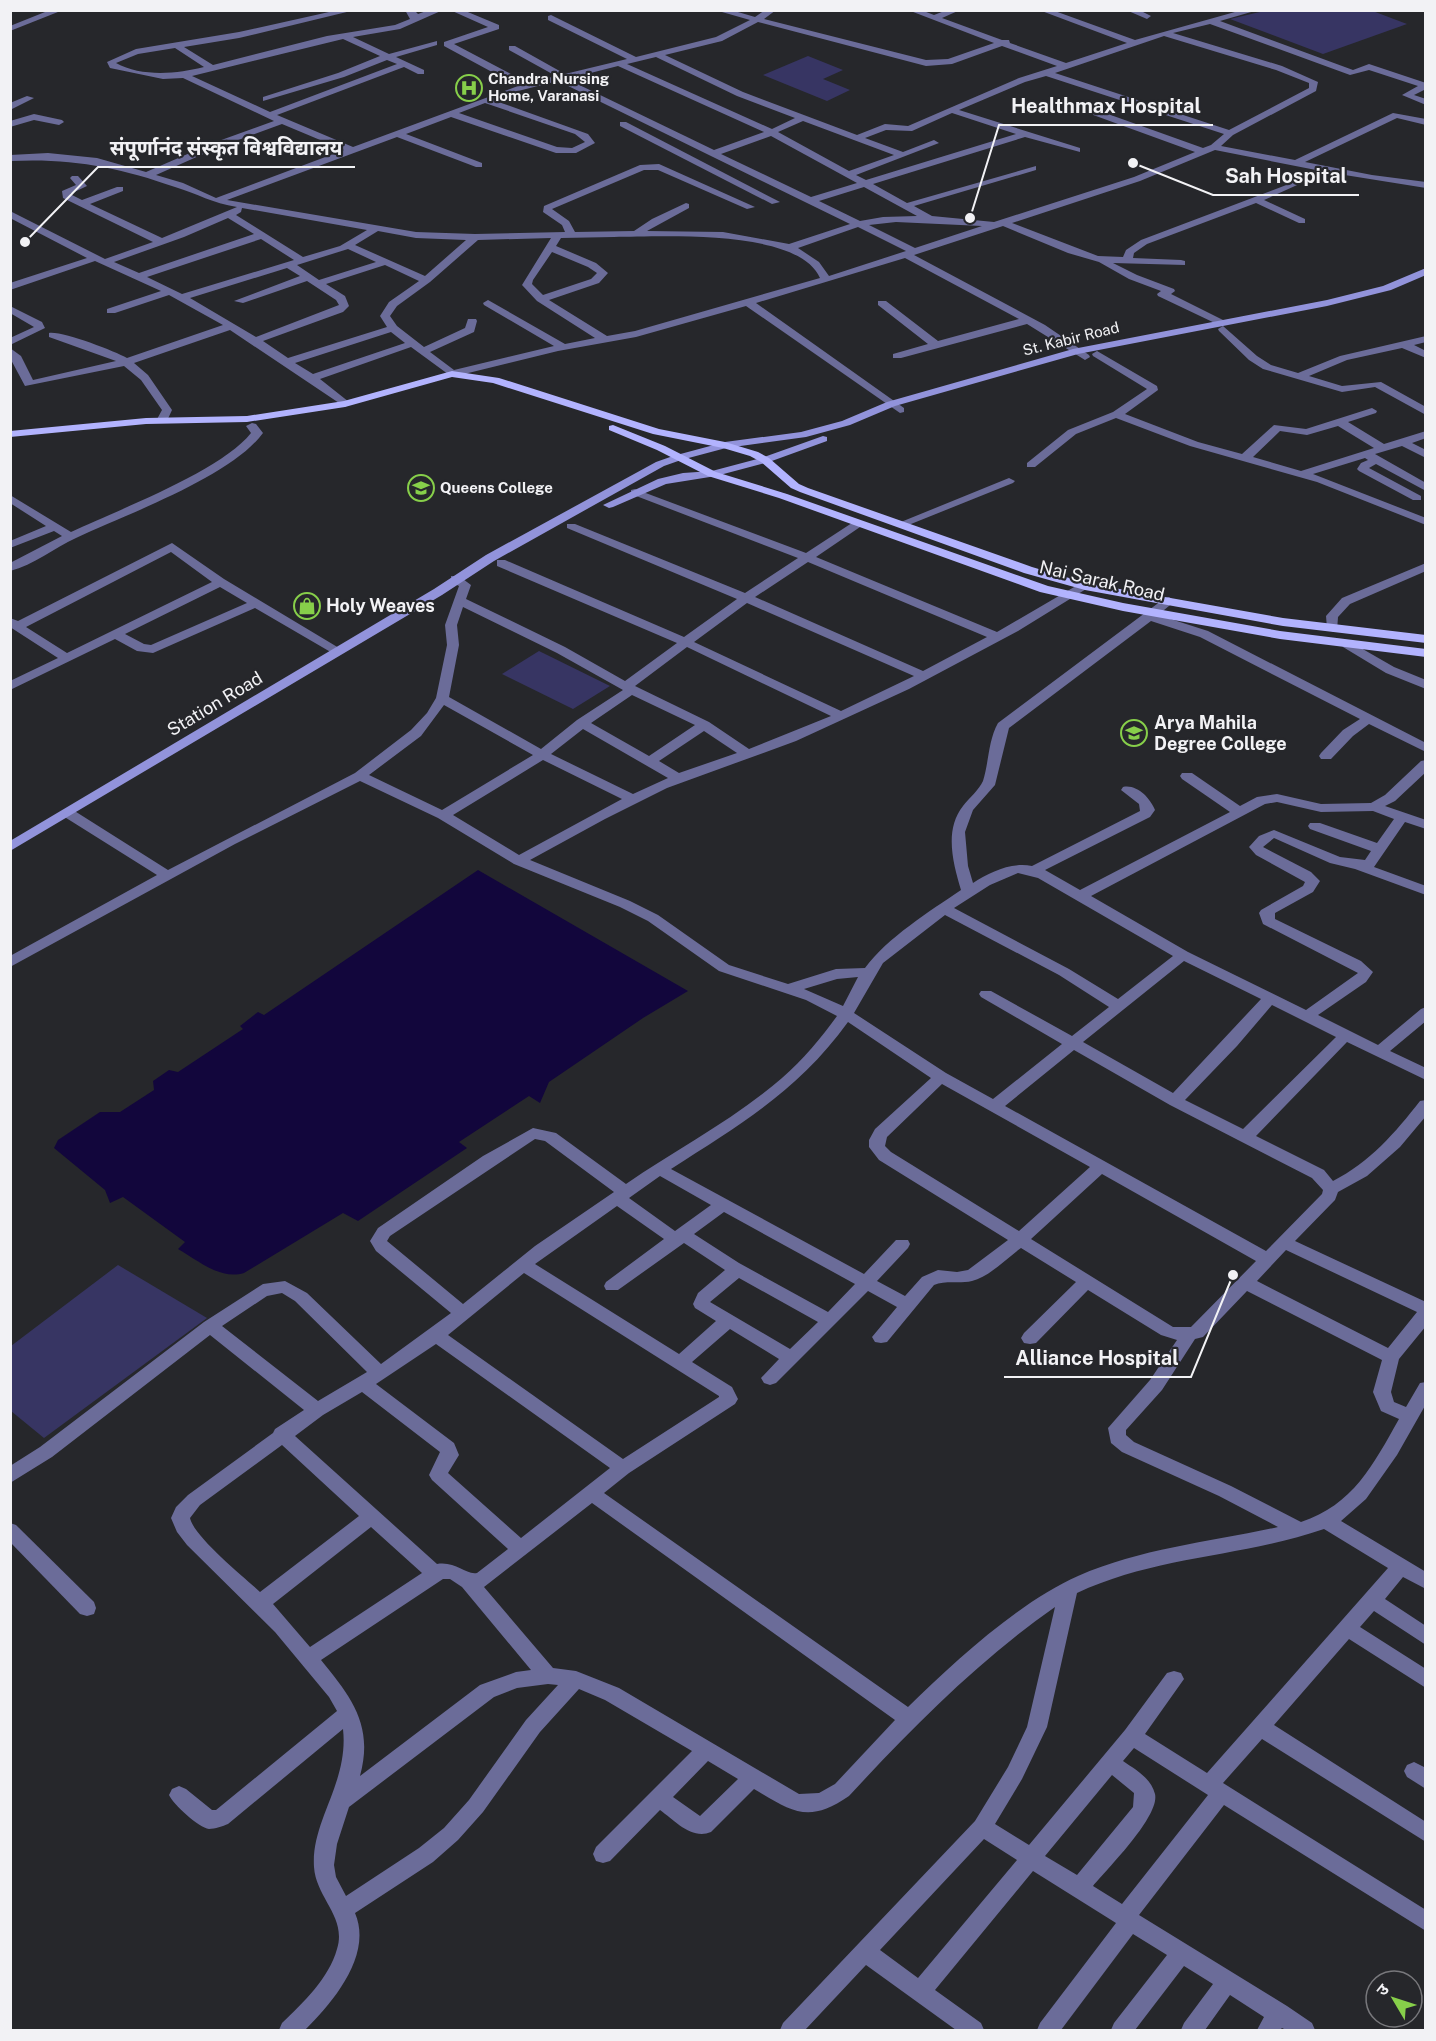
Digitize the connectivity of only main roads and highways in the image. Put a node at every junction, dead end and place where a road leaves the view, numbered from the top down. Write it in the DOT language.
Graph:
graph roads {
  1 [pos="1425,272"];
  2 [pos="1425,281"];
  3 [pos="1221,326"];
  4 [pos="1081,354"];
  5 [pos="896,407"];
  6 [pos="10,434"];
  7 [pos="10,442"];
  8 [pos="725,445"];
  9 [pos="677,458"];
  10 [pos="765,460"];
  11 [pos="712,474"];
  12 [pos="460,582"];
  13 [pos="1252,616"];
  14 [pos="1248,629"];
  15 [pos="1425,639"];
  16 [pos="1425,653"];
  17 [pos="10,847"];
  1 -- 3 [label="main road, St. Kabir Road"];
  2 -- 3 [label="main road, St. Kabir Road"];
  3 -- 4 [label="main road, St. Kabir Road"];
  3 -- 4 [label="main road, St. Kabir Road"];
  4 -- 5 [label="main road, St. Kabir Road"];
  5 -- 8 [label="main road, St. Kabir Road"];
  5 -- 10 [label="main road, St. Kabir Road"];
  6 -- 8 [label="main road"];
  7 -- 9 [label="main road, Nai Sarak Road"];
  8 -- 9 [label="main road, St. Kabir Road"];
  8 -- 10 [label="main road"];
  9 -- 11 [label="main road, Nai Sarak Road"];
  9 -- 12 [label="main road, Station Road"];
  10 -- 11 [label="main road, Station Road"];
  10 -- 13 [label="main road, Nai Sarak Road"];
  11 -- 12 [label="main road, Station Road"];
  11 -- 14 [label="main road, Nai Sarak Road"];
  12 -- 17 [label="main road, Station Road"];
  13 -- 14 [label="main road"];
  13 -- 15 [label="main road, Nai Sarak Road"];
  14 -- 16 [label="main road, Nai Sarak Road"];
}
